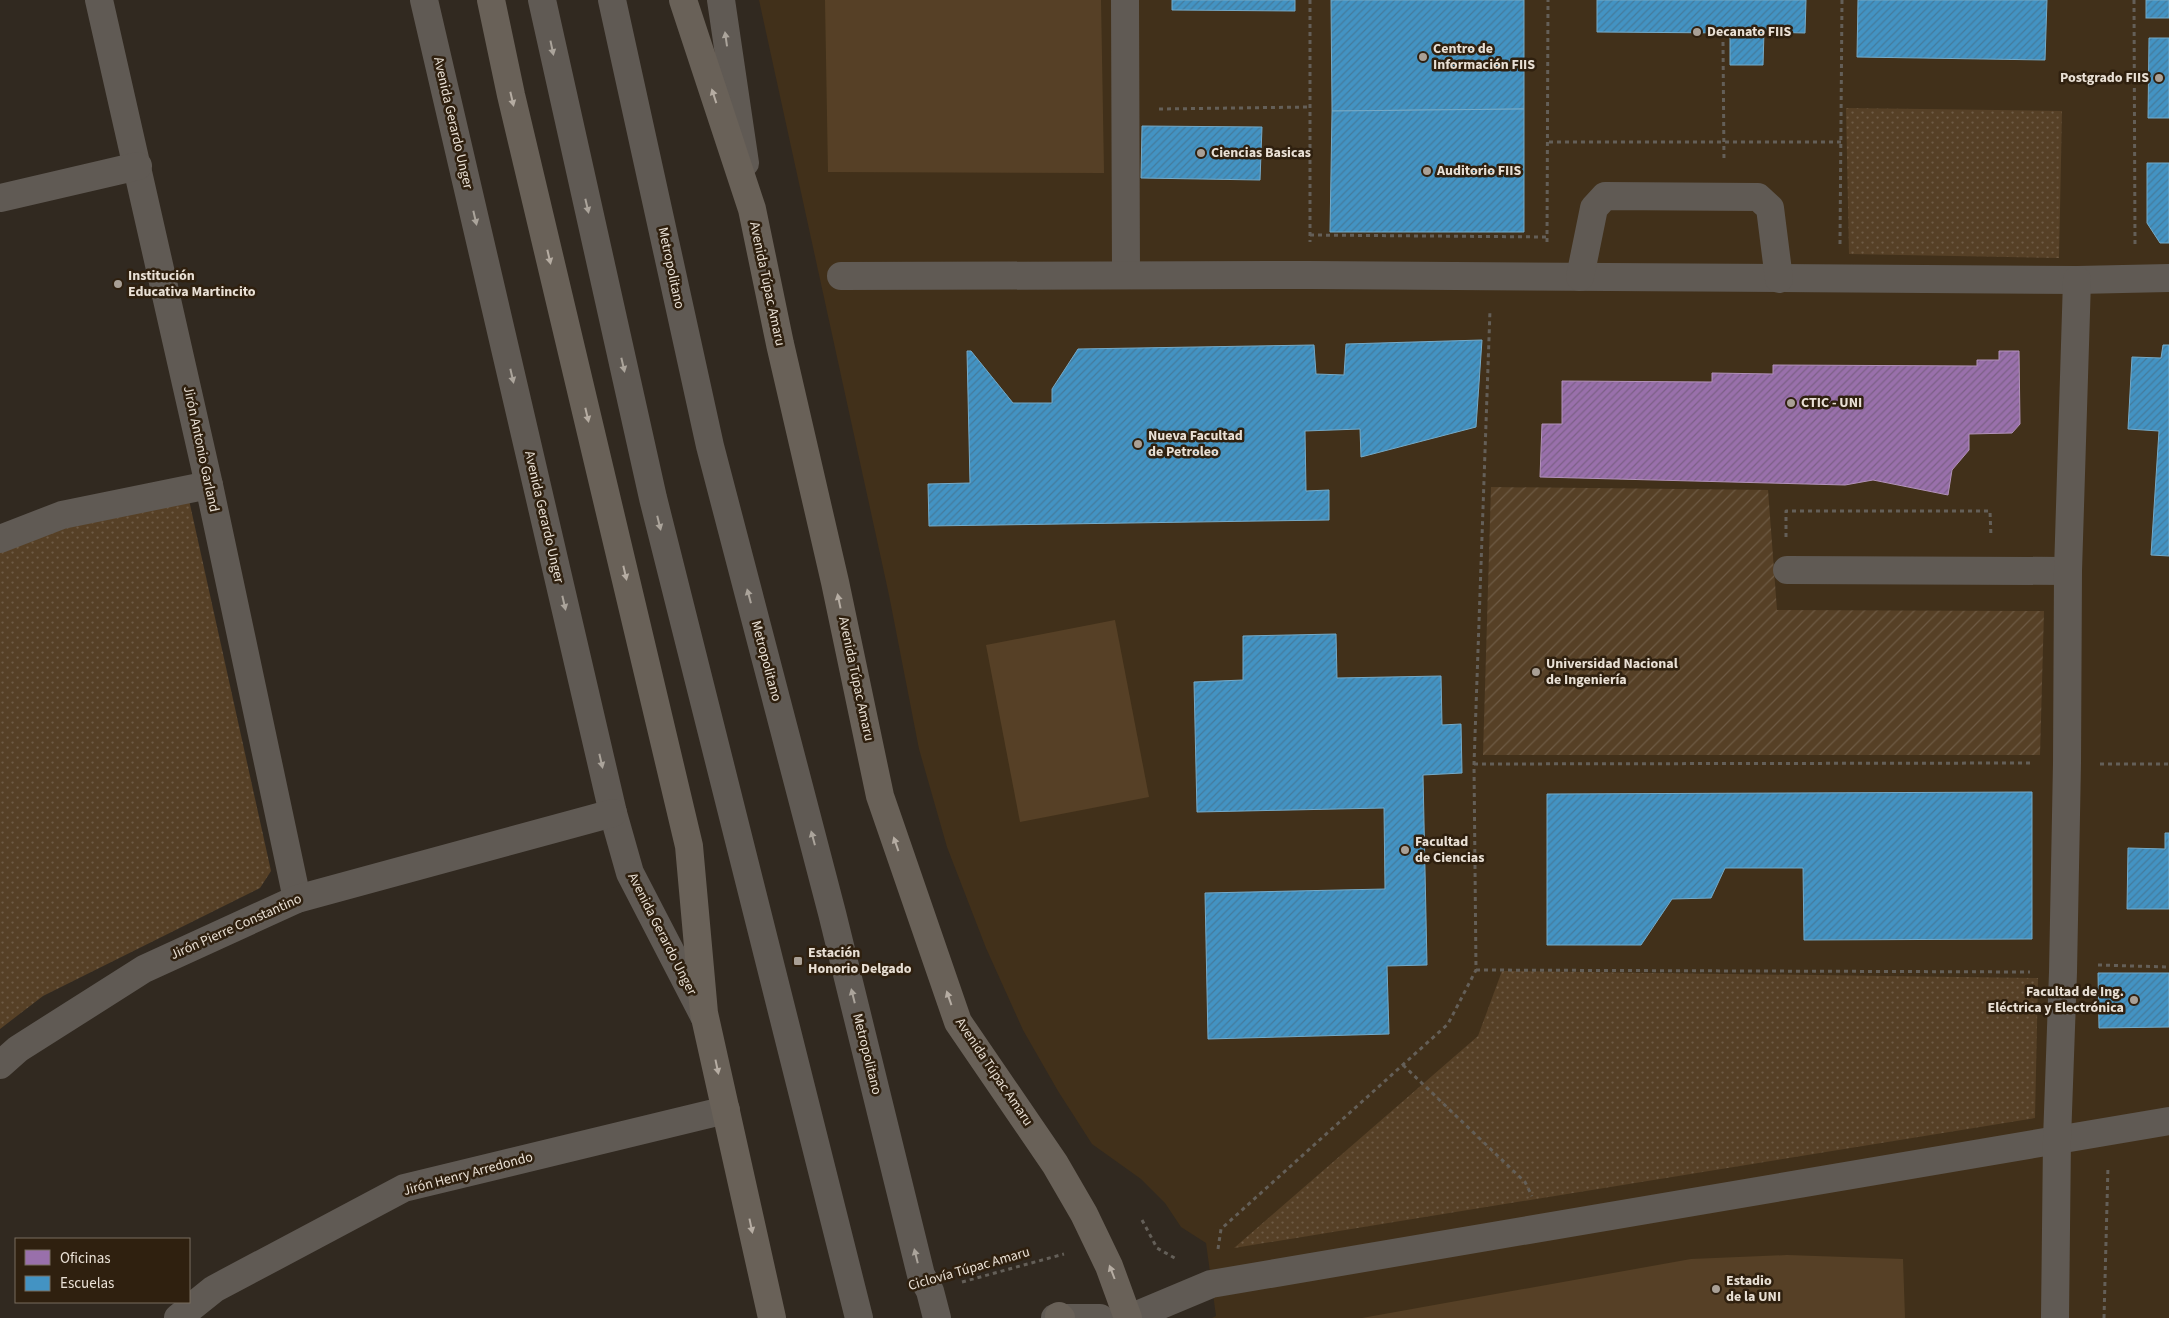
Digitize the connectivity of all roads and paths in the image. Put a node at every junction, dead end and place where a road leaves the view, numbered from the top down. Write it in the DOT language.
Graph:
graph roads {
  1 [pos="99,0"];
  2 [pos="424,0"];
  3 [pos="491,0"];
  4 [pos="542,0"];
  5 [pos="612,0"];
  6 [pos="683,0"];
  7 [pos="720,0"];
  8 [pos="1126,0"];
  9 [pos="1310,0"];
  10 [pos="1548,0"];
  11 [pos="1842,0"];
  12 [pos="2134,0"];
  13 [pos="1723,42"];
  14 [pos="1309,107"];
  15 [pos="1126,109"];
  16 [pos="1549,142"];
  17 [pos="1723,142"];
  18 [pos="1842,142"];
  19 [pos="138,166"];
  20 [pos="1724,196"];
  21 [pos="0,198"];
  22 [pos="752,209"];
  23 [pos="1310,235"];
  24 [pos="1547,237"];
  25 [pos="1126,275"];
  26 [pos="1310,275"];
  27 [pos="841,276"];
  28 [pos="1491,276"];
  29 [pos="1547,276"];
  30 [pos="1580,276"];
  31 [pos="2135,278"];
  32 [pos="2169,278"];
  33 [pos="1779,279"];
  34 [pos="1840,280"];
  35 [pos="2077,280"];
  36 [pos="209,485"];
  37 [pos="0,539"];
  38 [pos="1991,541"];
  39 [pos="1787,570"];
  40 [pos="2068,571"];
  41 [pos="2067,763"];
  42 [pos="1474,764"];
  43 [pos="2169,764"];
  44 [pos="613,813"];
  45 [pos="297,899"];
  46 [pos="2169,967"];
  47 [pos="1476,970"];
  48 [pos="2063,972"];
  49 [pos="706,1020"];
  50 [pos="0,1065"];
  51 [pos="1403,1065"];
  52 [pos="726,1110"];
  53 [pos="2169,1122"];
  54 [pos="2108,1132"];
  55 [pos="2057,1140"];
  56 [pos="1142,1220"];
  57 [pos="1550,1227"];
  58 [pos="1100,1244"];
  59 [pos="1181,1261"];
  60 [pos="1211,1284"];
  61 [pos="930,1291"];
  62 [pos="178,1318"];
  63 [pos="772,1318"];
  64 [pos="859,1318"];
  65 [pos="937,1318"];
  66 [pos="1058,1318"];
  67 [pos="1100,1318"];
  68 [pos="1129,1318"];
  69 [pos="2055,1318"];
  70 [pos="2104,1318"];
  1 -- 19 [label="street, Jirón Antonio Garland"];
  2 -- 44 [label="street, Avenida Gerardo Unger, one-way"];
  3 -- 49 [label="main road, one-way"];
  4 -- 64 [label="street, one-way"];
  61 -- 5 [label="street, Metropolitano, one-way"];
  22 -- 6 [label="main road, Avenida Túpac Amaru, one-way"];
  22 -- 7 [label="street, one-way"];
  8 -- 15 [label="street"];
  9 -- 14 [label="path"];
  10 -- 16 [label="path"];
  11 -- 18 [label="path"];
  12 -- 31 [label="path"];
  13 -- 17 [label="path"];
  14 -- 15 [label="path"];
  14 -- 23 [label="path"];
  15 -- 25 [label="street"];
  16 -- 17 [label="path"];
  16 -- 24 [label="path"];
  17 -- 18 [label="path"];
  17 -- 20 [label="path"];
  18 -- 34 [label="path"];
  19 -- 21 [label="street"];
  19 -- 36 [label="street, Jirón Antonio Garland"];
  20 -- 30 [label="street"];
  20 -- 33 [label="street"];
  58 -- 22 [label="main road, Avenida Túpac Amaru, one-way"];
  23 -- 24 [label="path"];
  23 -- 26 [label="path"];
  24 -- 29 [label="path"];
  25 -- 26 [label="street"];
  25 -- 27 [label="street"];
  26 -- 28 [label="street"];
  28 -- 29 [label="street"];
  28 -- 42 [label="path"];
  29 -- 30 [label="street"];
  30 -- 33 [label="street"];
  31 -- 32 [label="street"];
  31 -- 35 [label="street"];
  33 -- 34 [label="street"];
  34 -- 35 [label="street"];
  35 -- 40 [label="street"];
  36 -- 37 [label="street"];
  36 -- 45 [label="street, Jirón Antonio Garland"];
  38 -- 39 [label="path"];
  39 -- 40 [label="street"];
  40 -- 41 [label="street"];
  41 -- 42 [label="path"];
  41 -- 43 [label="path"];
  41 -- 48 [label="street"];
  42 -- 47 [label="path"];
  44 -- 45 [label="street, Jirón Pierre Constantino"];
  44 -- 49 [label="street, Avenida Gerardo Unger"];
  45 -- 50 [label="street, Jirón Pierre Constantino"];
  46 -- 48 [label="path"];
  47 -- 48 [label="path"];
  47 -- 51 [label="path"];
  48 -- 55 [label="street"];
  49 -- 52 [label="main road, one-way"];
  51 -- 57 [label="path"];
  51 -- 60 [label="path"];
  52 -- 62 [label="street, Jirón Henry Arredondo"];
  52 -- 63 [label="main road, one-way"];
  53 -- 54 [label="street"];
  54 -- 55 [label="street"];
  54 -- 70 [label="path"];
  55 -- 57 [label="street"];
  55 -- 69 [label="street"];
  56 -- 59 [label="path"];
  57 -- 60 [label="street"];
  58 -- 61 [label="path, Ciclovía Túpac Amaru"];
  68 -- 58 [label="main road, Avenida Túpac Amaru, one-way"];
  60 -- 68 [label="street"];
  61 -- 65 [label="street, Metropolitano"];
  66 -- 67 [label="street"];
}
